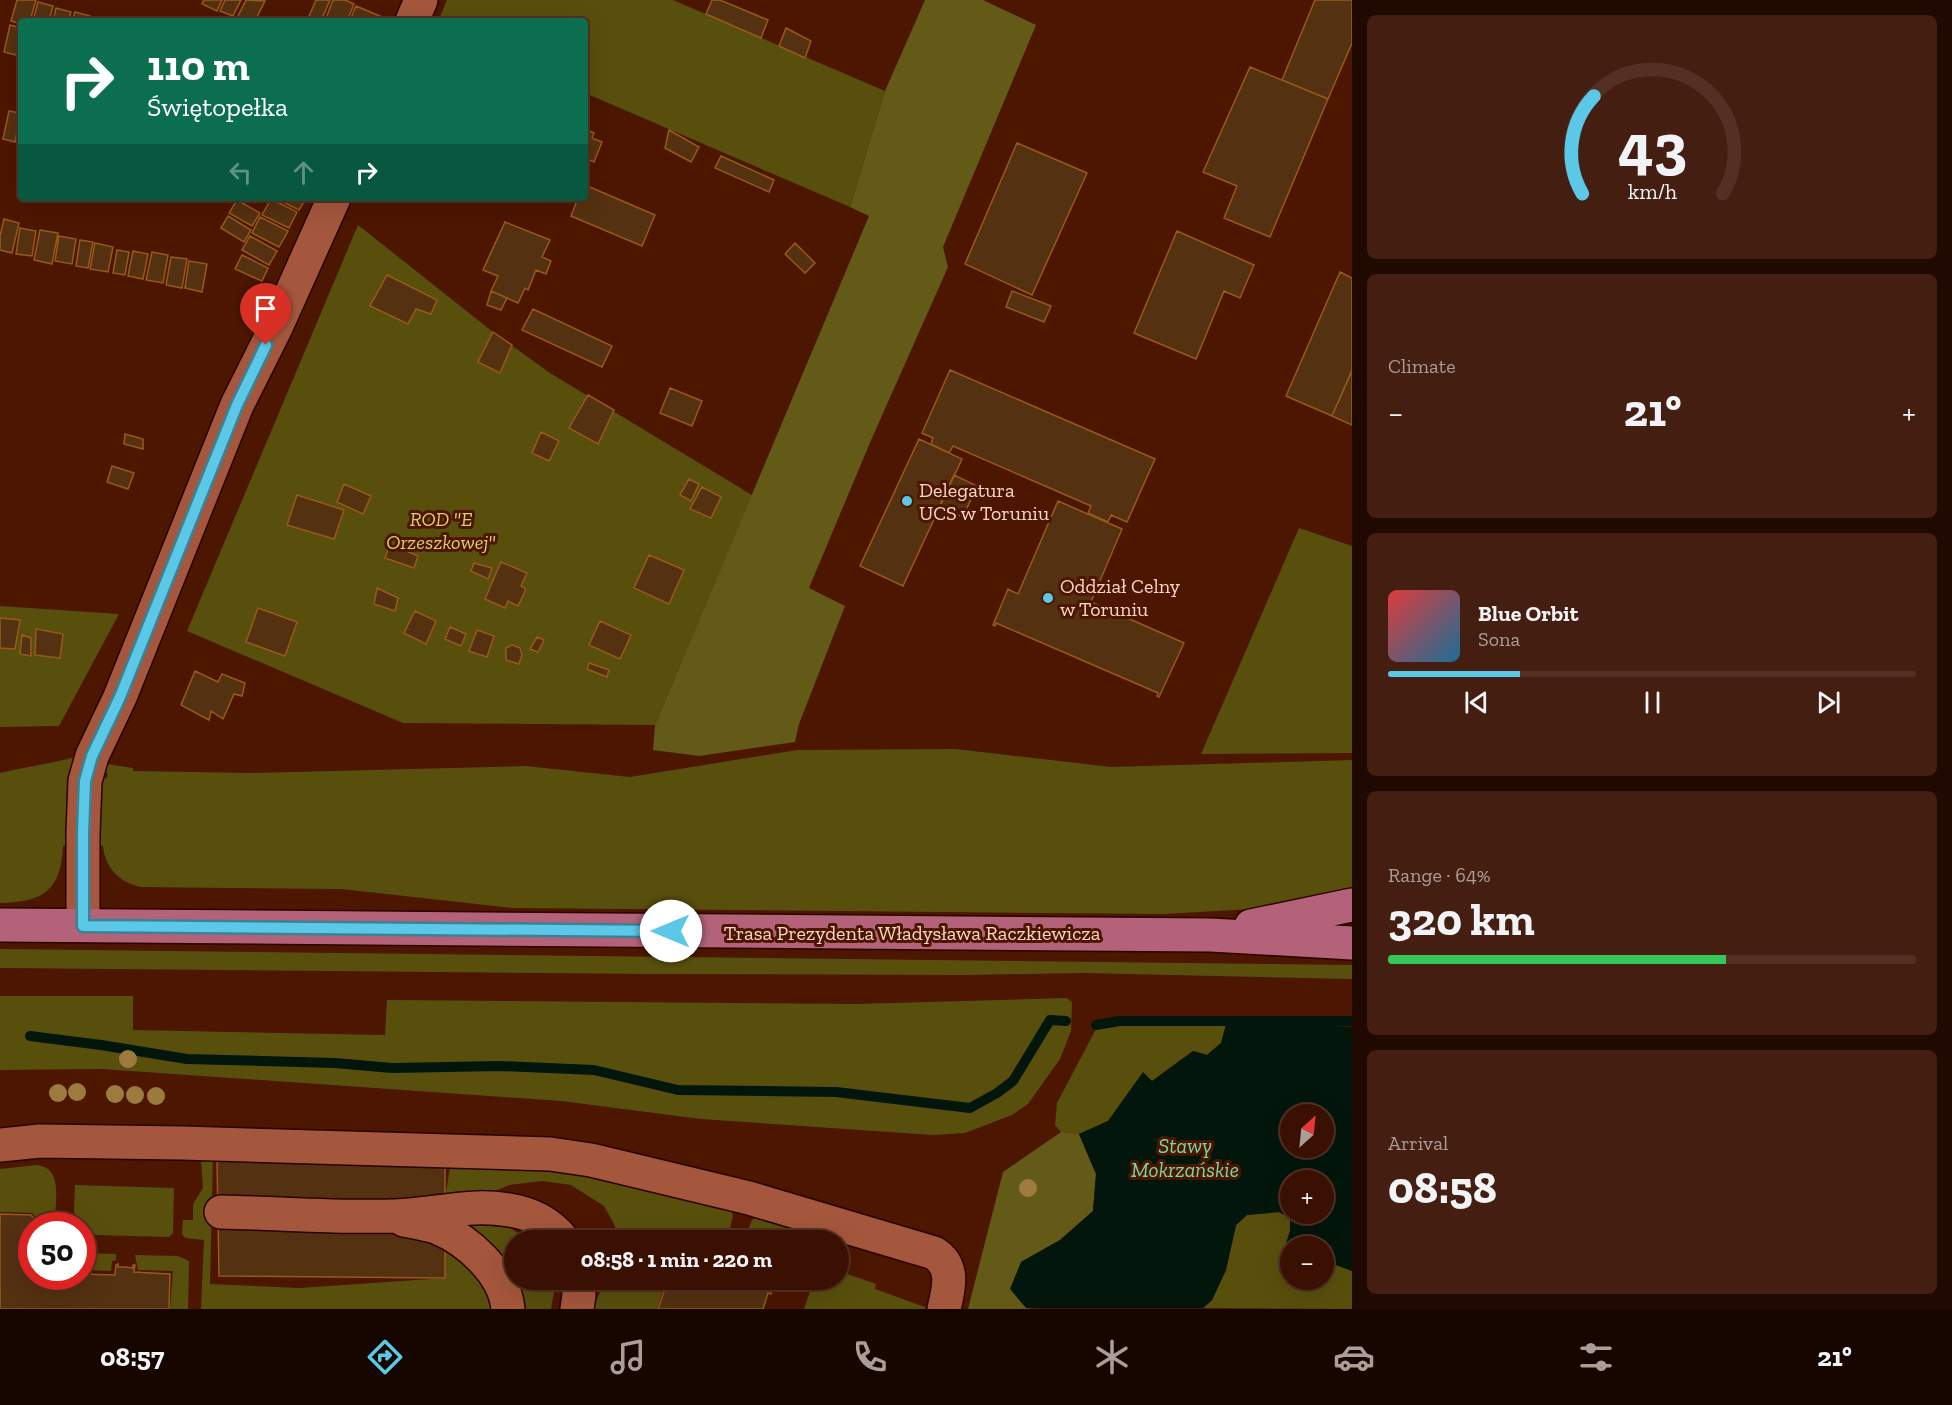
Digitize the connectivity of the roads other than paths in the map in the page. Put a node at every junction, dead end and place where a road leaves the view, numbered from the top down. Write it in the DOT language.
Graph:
graph roads {
  1 [pos="421,0"];
  2 [pos="413,18"];
  3 [pos="333,201"];
  4 [pos="1352,905"];
  5 [pos="0,925"];
  6 [pos="83,926"];
  7 [pos="1211,935"];
  8 [pos="1352,943"];
  9 [pos="0,1145"];
  10 [pos="552,1230"];
  11 [pos="579,1290"];
  12 [pos="508,1309"];
  13 [pos="577,1309"];
  14 [pos="944,1309"];
  1 -- 2 [label="street"];
  3 -- 6 [label="street"];
  4 -- 7 [label="main road, Trasa Prezydenta Władysława Raczkiewicza"];
  5 -- 6 [label="main road, Trasa Prezydenta Władysława Raczkiewicza"];
  6 -- 7 [label="main road, Trasa Prezydenta Władysława Raczkiewicza"];
  7 -- 8 [label="main road, Trasa Prezydenta Władysława Raczkiewicza"];
  9 -- 14 [label="street"];
  10 -- 12 [label="street"];
  11 -- 13 [label="street"];
}
